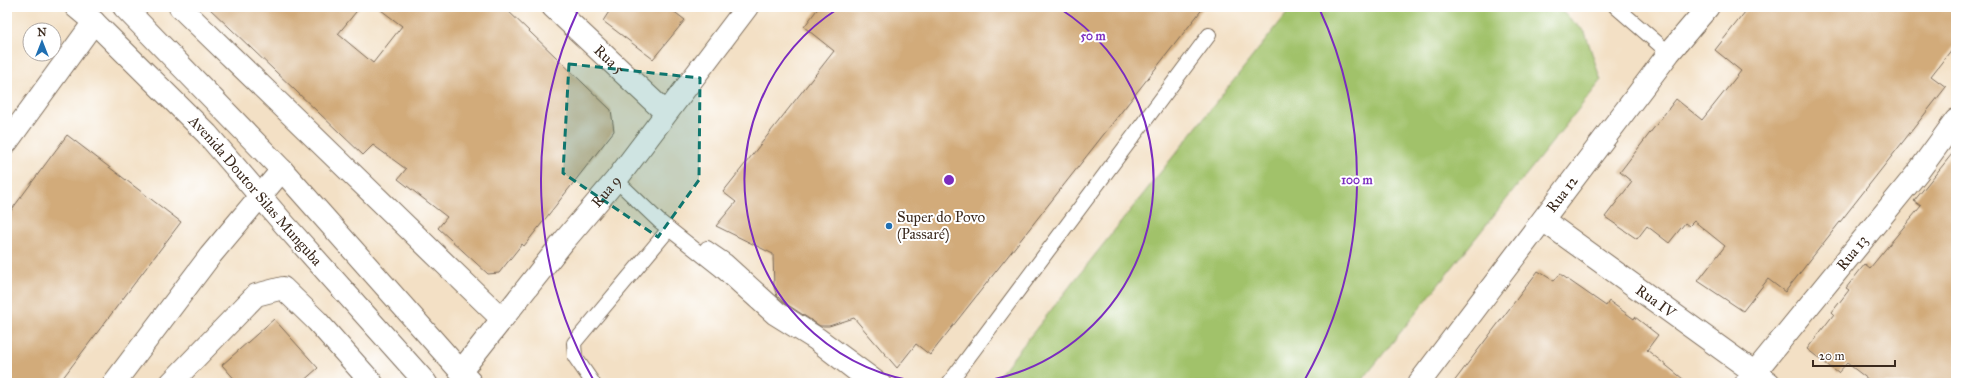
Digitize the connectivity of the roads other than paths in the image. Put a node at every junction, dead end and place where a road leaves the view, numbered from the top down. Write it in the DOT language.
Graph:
graph roads {
  1 [pos="76,7"];
  2 [pos="124,7"];
  3 [pos="180,7"];
  4 [pos="553,7"];
  5 [pos="747,7"];
  6 [pos="1616,7"];
  7 [pos="1708,7"];
  8 [pos="94,22"];
  9 [pos="1209,35"];
  10 [pos="1669,53"];
  11 [pos="666,113"];
  12 [pos="1956,120"];
  13 [pos="7,142"];
  14 [pos="282,170"];
  15 [pos="616,180"];
  16 [pos="260,196"];
  17 [pos="1543,220"];
  18 [pos="664,225"];
  19 [pos="502,319"];
  20 [pos="466,377"];
  21 [pos="1756,380"];
  22 [pos="114,383"];
  23 [pos="171,383"];
  24 [pos="372,383"];
  25 [pos="426,383"];
  26 [pos="593,383"];
  27 [pos="866,383"];
  28 [pos="884,383"];
  29 [pos="949,383"];
  30 [pos="1419,383"];
  1 -- 8 [label="street, Avenida Doutor Silas Munguba"];
  2 -- 14 [label="street, Avenida Doutor Silas Munguba"];
  3 -- 19 [label="street"];
  4 -- 11 [label="street, Rua 5"];
  5 -- 11 [label="street, Rua 9"];
  6 -- 10 [label="lane"];
  7 -- 10 [label="street, Rua 12"];
  8 -- 13 [label="street"];
  8 -- 16 [label="street, Avenida Doutor Silas Munguba"];
  9 -- 29 [label="lane"];
  10 -- 17 [label="street, Rua 12"];
  11 -- 15 [label="street, Rua 9"];
  12 -- 21 [label="street, Rua 13"];
  14 -- 16 [label="street"];
  14 -- 20 [label="street, Avenida Doutor Silas Munguba"];
  15 -- 18 [label="lane"];
  15 -- 19 [label="street, Rua 9"];
  16 -- 22 [label="street"];
  16 -- 25 [label="street, Avenida Doutor Silas Munguba"];
  17 -- 21 [label="street, Rua IV"];
  17 -- 30 [label="street, Rua 12"];
  18 -- 26 [label="lane"];
  18 -- 27 [label="lane"];
  18 -- 28 [label="lane"];
  19 -- 20 [label="street, Rua 9"];
  23 -- 24 [label="street"];
}
